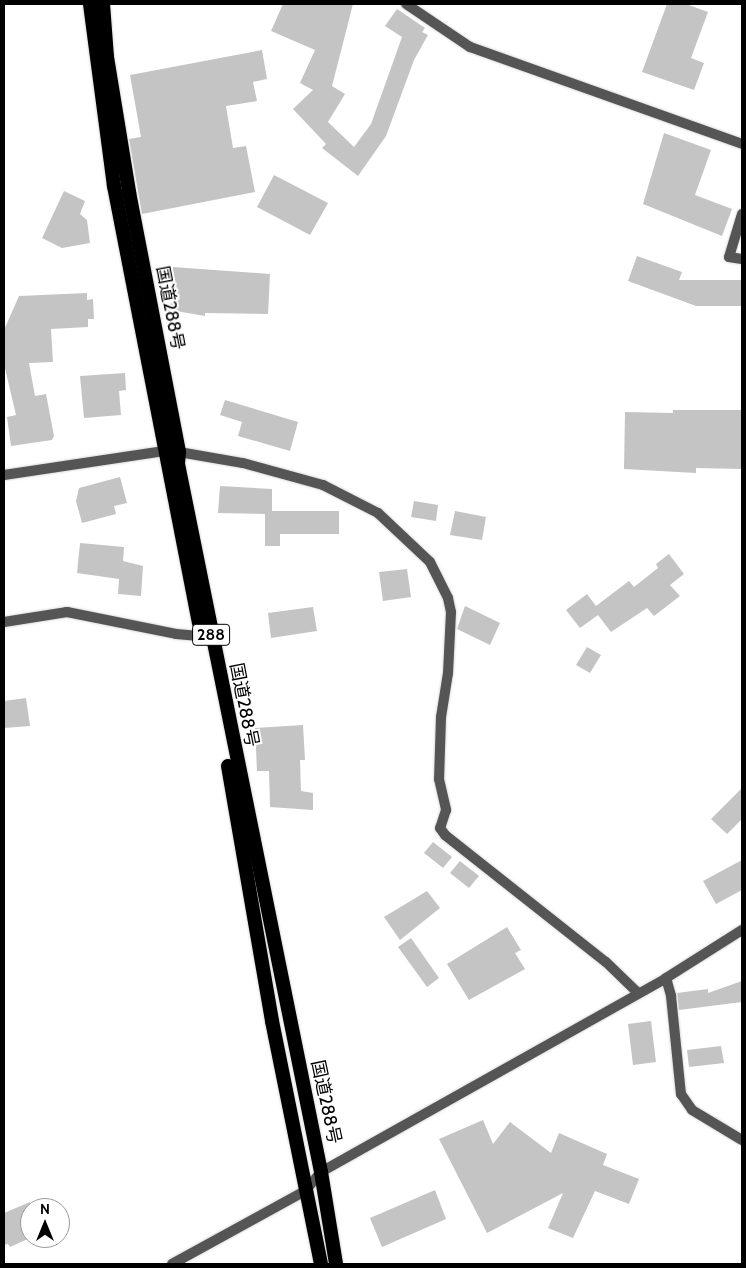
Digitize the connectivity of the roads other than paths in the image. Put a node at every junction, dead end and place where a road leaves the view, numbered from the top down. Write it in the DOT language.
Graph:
graph roads {
  1 [pos="90,4"];
  2 [pos="103,4"];
  3 [pos="406,4"];
  4 [pos="742,144"];
  5 [pos="742,214"];
  6 [pos="742,259"];
  7 [pos="164,451"];
  8 [pos="179,452"];
  9 [pos="4,476"];
  10 [pos="4,622"];
  11 [pos="207,637"];
  12 [pos="742,930"];
  13 [pos="666,978"];
  14 [pos="637,992"];
  15 [pos="742,1140"];
  16 [pos="322,1172"];
  17 [pos="305,1191"];
  18 [pos="172,1264"];
  19 [pos="321,1264"];
  20 [pos="336,1264"];
  1 -- 7 [label="highway, 国道288号 / 288"];
  2 -- 8 [label="highway, 国道288号 / 288"];
  3 -- 4 [label="street"];
  5 -- 6 [label="street"];
  7 -- 9 [label="street"];
  7 -- 11 [label="highway, 国道288号 / 288"];
  8 -- 11 [label="highway, 国道288号 / 288"];
  8 -- 14 [label="street"];
  10 -- 11 [label="street"];
  11 -- 16 [label="highway, 国道288号 / 288"];
  11 -- 17 [label="highway, 国道288号 / 288"];
  12 -- 13 [label="street"];
  13 -- 14 [label="street"];
  13 -- 15 [label="street"];
  14 -- 16 [label="street"];
  16 -- 17 [label="street"];
  16 -- 20 [label="highway, 国道288号 / 288"];
  17 -- 18 [label="street"];
  17 -- 19 [label="highway, 国道288号 / 288"];
}
